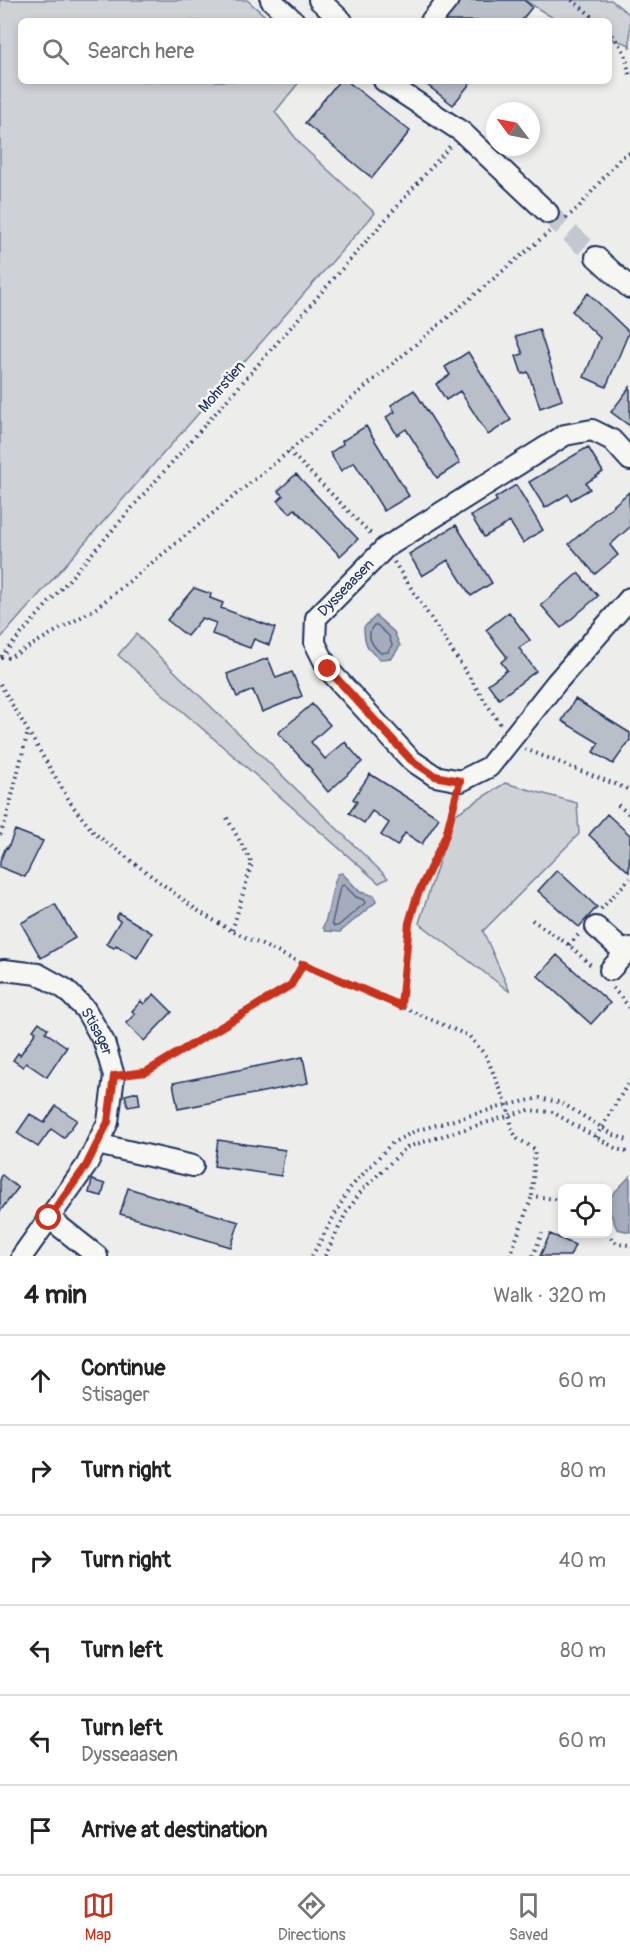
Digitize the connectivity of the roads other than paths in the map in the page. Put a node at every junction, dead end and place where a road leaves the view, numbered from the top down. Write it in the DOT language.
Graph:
graph roads {
  1 [pos="271,0"];
  2 [pos="320,0"];
  3 [pos="448,0"];
  4 [pos="291,18"];
  5 [pos="339,18"];
  6 [pos="433,18"];
  7 [pos="389,84"];
  8 [pos="555,220"];
  9 [pos="596,257"];
  10 [pos="630,288"];
  11 [pos="630,460"];
  12 [pos="630,598"];
  13 [pos="596,927"];
  14 [pos="628,950"];
  15 [pos="1,967"];
  16 [pos="605,974"];
  17 [pos="97,1144"];
  18 [pos="194,1166"];
  19 [pos="49,1218"];
  20 [pos="22,1256"];
  21 [pos="97,1256"];
  1 -- 4 [label="street"];
  2 -- 5 [label="street"];
  3 -- 6 [label="street"];
  7 -- 8 [label="street"];
  9 -- 10 [label="street"];
  11 -- 12 [label="street, Dysseaasen"];
  13 -- 14 [label="street"];
  14 -- 16 [label="street"];
  15 -- 17 [label="street, Stisager"];
  17 -- 18 [label="street"];
  17 -- 19 [label="street, Stisager"];
  19 -- 20 [label="street, Stisager"];
  19 -- 21 [label="street"];
}
